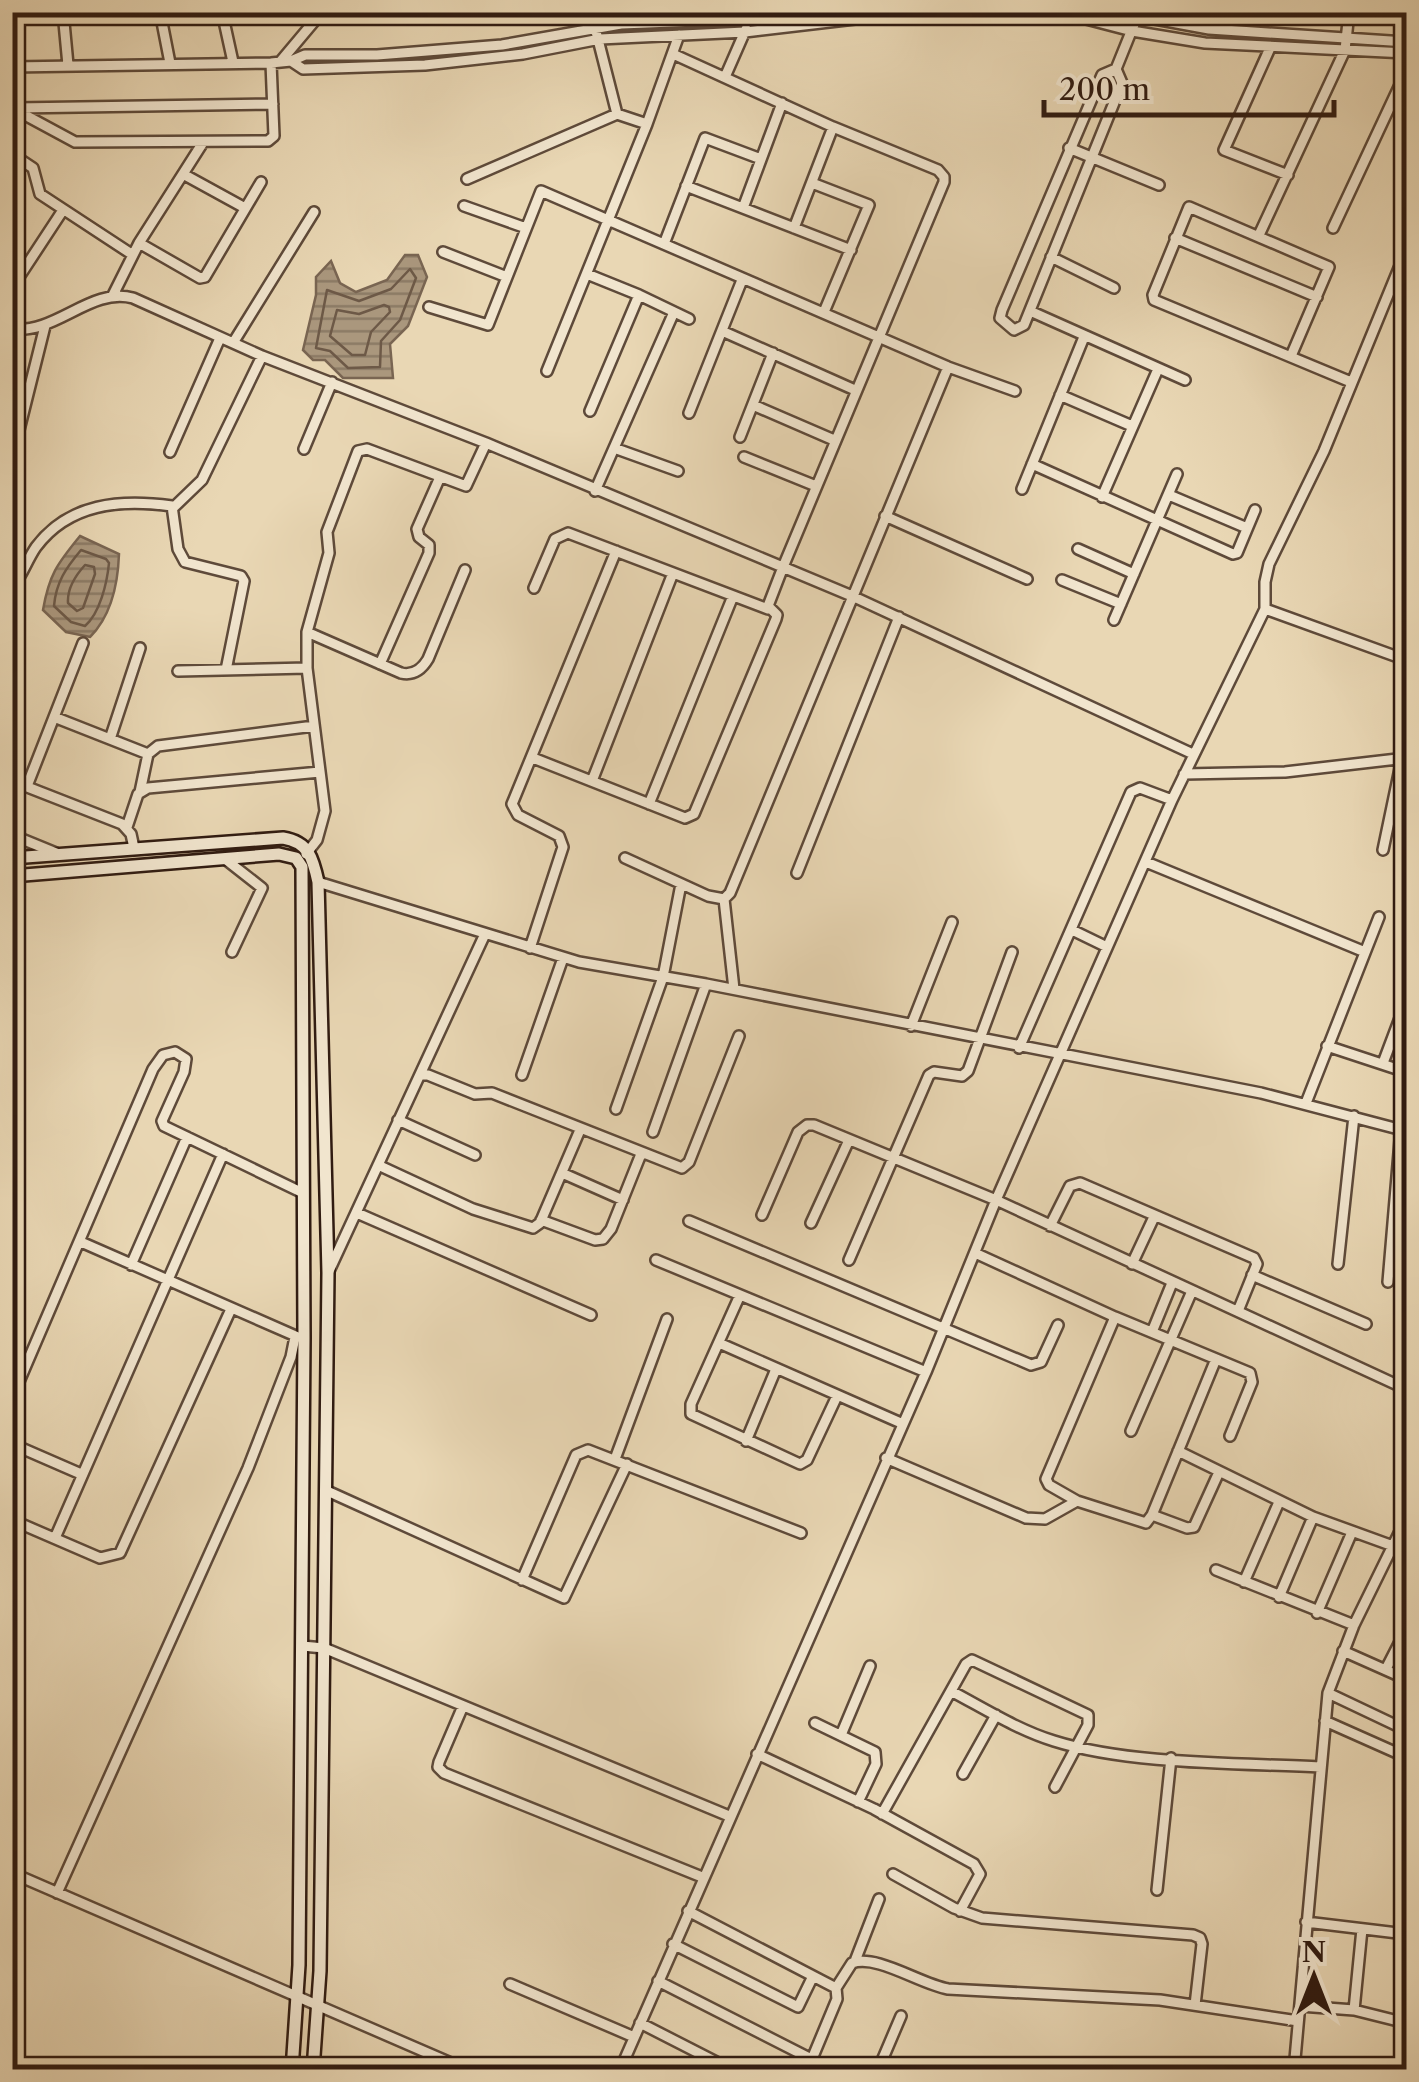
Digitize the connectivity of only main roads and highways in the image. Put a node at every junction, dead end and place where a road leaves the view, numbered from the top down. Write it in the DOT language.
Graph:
graph roads {
  1 [pos="39,856"];
  2 [pos="305,856"];
  3 [pos="12,858"];
  4 [pos="40,874"];
  5 [pos="12,876"];
  6 [pos="328,1308"];
  7 [pos="304,1309"];
  8 [pos="292,2070"];
  9 [pos="313,2070"];
  1 -- 2 [label="main road"];
  1 -- 3 [label="main road"];
  1 -- 4 [label="main road"];
  2 -- 4 [label="main road"];
  2 -- 6 [label="main road"];
  2 -- 7 [label="main road"];
  4 -- 5 [label="main road"];
  6 -- 7 [label="main road"];
  6 -- 9 [label="main road"];
  7 -- 8 [label="main road"];
}
